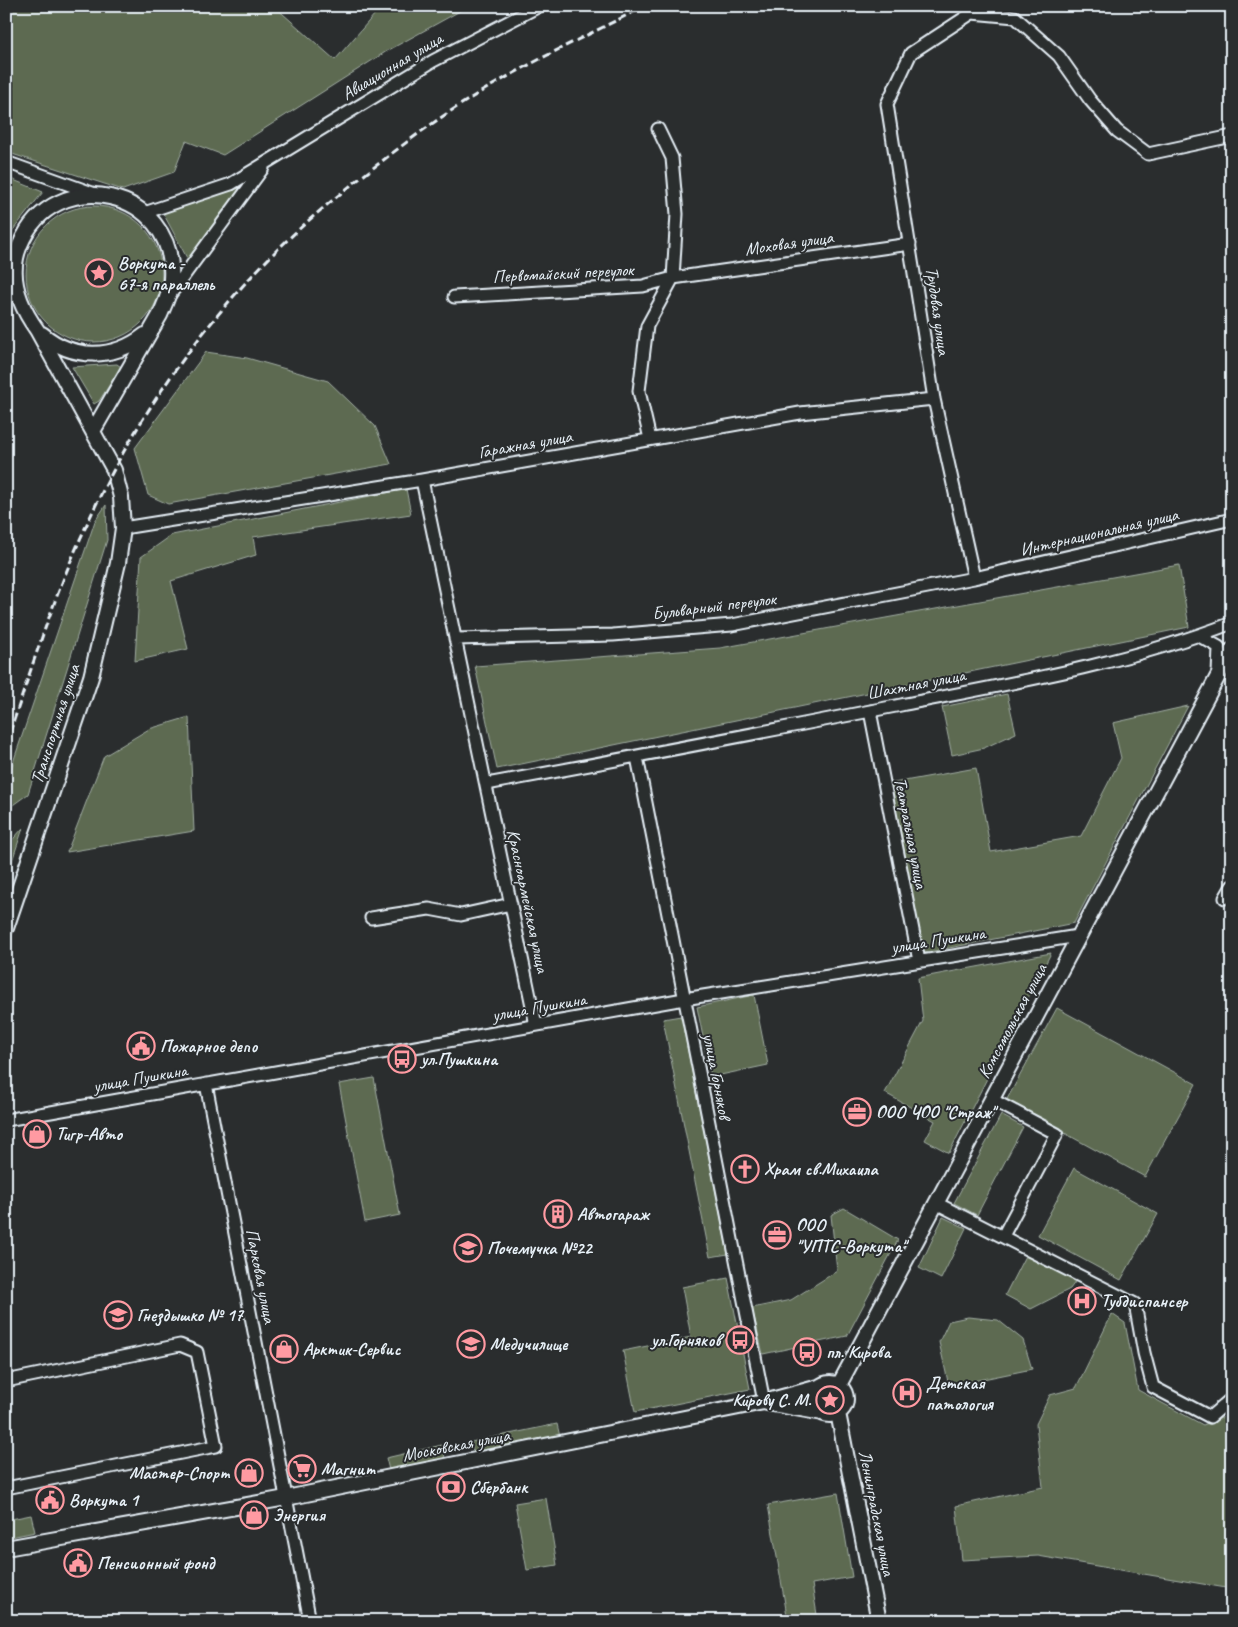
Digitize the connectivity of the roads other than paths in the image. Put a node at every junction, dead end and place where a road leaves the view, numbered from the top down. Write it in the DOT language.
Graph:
graph roads {
  1 [pos="539,6"];
  2 [pos="658,129"];
  3 [pos="1232,136"];
  4 [pos="6,162"];
  5 [pos="267,163"];
  6 [pos="95,194"];
  7 [pos="144,212"];
  8 [pos="910,244"];
  9 [pos="673,278"];
  10 [pos="6,279"];
  11 [pos="454,297"];
  12 [pos="168,298"];
  13 [pos="19,300"];
  14 [pos="37,330"];
  15 [pos="149,332"];
  16 [pos="934,399"];
  17 [pos="93,431"];
  18 [pos="650,439"];
  19 [pos="422,480"];
  20 [pos="1232,520"];
  21 [pos="123,528"];
  22 [pos="974,578"];
  23 [pos="1232,623"];
  24 [pos="1198,636"];
  25 [pos="455,639"];
  26 [pos="1231,651"];
  27 [pos="1218,674"];
  28 [pos="870,711"];
  29 [pos="637,757"];
  30 [pos="487,784"];
  31 [pos="1232,886"];
  32 [pos="1225,898"];
  33 [pos="511,904"];
  34 [pos="371,918"];
  35 [pos="6,928"];
  36 [pos="1078,936"];
  37 [pos="919,961"];
  38 [pos="684,999"];
  39 [pos="536,1025"];
  40 [pos="206,1084"];
  41 [pos="991,1099"];
  42 [pos="6,1120"];
  43 [pos="936,1203"];
  44 [pos="1003,1236"];
  45 [pos="6,1381"];
  46 [pos="838,1385"];
  47 [pos="819,1387"];
  48 [pos="1232,1398"];
  49 [pos="764,1402"];
  50 [pos="823,1413"];
  51 [pos="838,1413"];
  52 [pos="6,1488"];
  53 [pos="286,1498"];
  54 [pos="6,1548"];
  55 [pos="310,1621"];
  56 [pos="880,1621"];
  1 -- 5 [label="street, Авиационная улица"];
  2 -- 9 [label="street"];
  3 -- 8 [label="street, Трудовая улица"];
  4 -- 6 [label="street"];
  5 -- 7 [label="street, Авиационная улица"];
  5 -- 12 [label="street"];
  6 -- 7 [label="main road"];
  6 -- 13 [label="main road"];
  7 -- 12 [label="main road"];
  8 -- 9 [label="street, Моховая улица"];
  8 -- 16 [label="street, Трудовая улица"];
  9 -- 11 [label="street, Первомайский переулок"];
  9 -- 18 [label="street"];
  10 -- 13 [label="street"];
  12 -- 15 [label="main road"];
  13 -- 14 [label="main road"];
  14 -- 15 [label="main road"];
  14 -- 17 [label="main road, Транспортная улица"];
  15 -- 17 [label="main road"];
  16 -- 18 [label="street, Гаражная улица"];
  16 -- 22 [label="street, Трудовая улица"];
  17 -- 21 [label="main road, Транспортная улица"];
  18 -- 19 [label="street, Гаражная улица"];
  19 -- 21 [label="street, Гаражная улица"];
  19 -- 25 [label="street, Красноармейская улица"];
  20 -- 22 [label="street, Интернациональная улица"];
  21 -- 35 [label="main road, Транспортная улица"];
  22 -- 25 [label="street, Бульварный переулок"];
  23 -- 24 [label="street, Шахтная улица"];
  24 -- 27 [label="street"];
  24 -- 28 [label="street, Шахтная улица"];
  25 -- 30 [label="street, Красноармейская улица"];
  26 -- 27 [label="main road, Комсомольская улица"];
  27 -- 36 [label="main road, Комсомольская улица"];
  28 -- 29 [label="street, Шахтная улица"];
  28 -- 37 [label="street, Театральная улица"];
  29 -- 30 [label="street, Шахтная улица"];
  29 -- 38 [label="street, улица Горняков"];
  30 -- 33 [label="street, Красноармейская улица"];
  31 -- 32 [label="street"];
  33 -- 34 [label="street"];
  33 -- 39 [label="street, Красноармейская улица"];
  36 -- 37 [label="street, улица Пушкина"];
  36 -- 41 [label="main road, Комсомольская улица"];
  37 -- 38 [label="street, улица Пушкина"];
  38 -- 39 [label="street, улица Пушкина"];
  38 -- 49 [label="street, улица Горняков"];
  39 -- 40 [label="street, улица Пушкина"];
  40 -- 42 [label="street, улица Пушкина"];
  40 -- 53 [label="street, Парковая улица"];
  41 -- 43 [label="main road, Комсомольская улица"];
  41 -- 44 [label="street"];
  43 -- 44 [label="street"];
  43 -- 46 [label="main road, Комсомольская улица"];
  44 -- 48 [label="street"];
  45 -- 52 [label="street"];
  46 -- 47 [label="main road"];
  46 -- 51 [label="main road"];
  47 -- 49 [label="main road, Московская улица"];
  47 -- 50 [label="main road"];
  49 -- 50 [label="main road, Московская улица"];
  49 -- 53 [label="main road, Московская улица"];
  50 -- 51 [label="main road"];
  51 -- 56 [label="main road, Ленинградская улица"];
  53 -- 54 [label="main road, Московская улица"];
  53 -- 55 [label="street, Парковая улица"];
}
